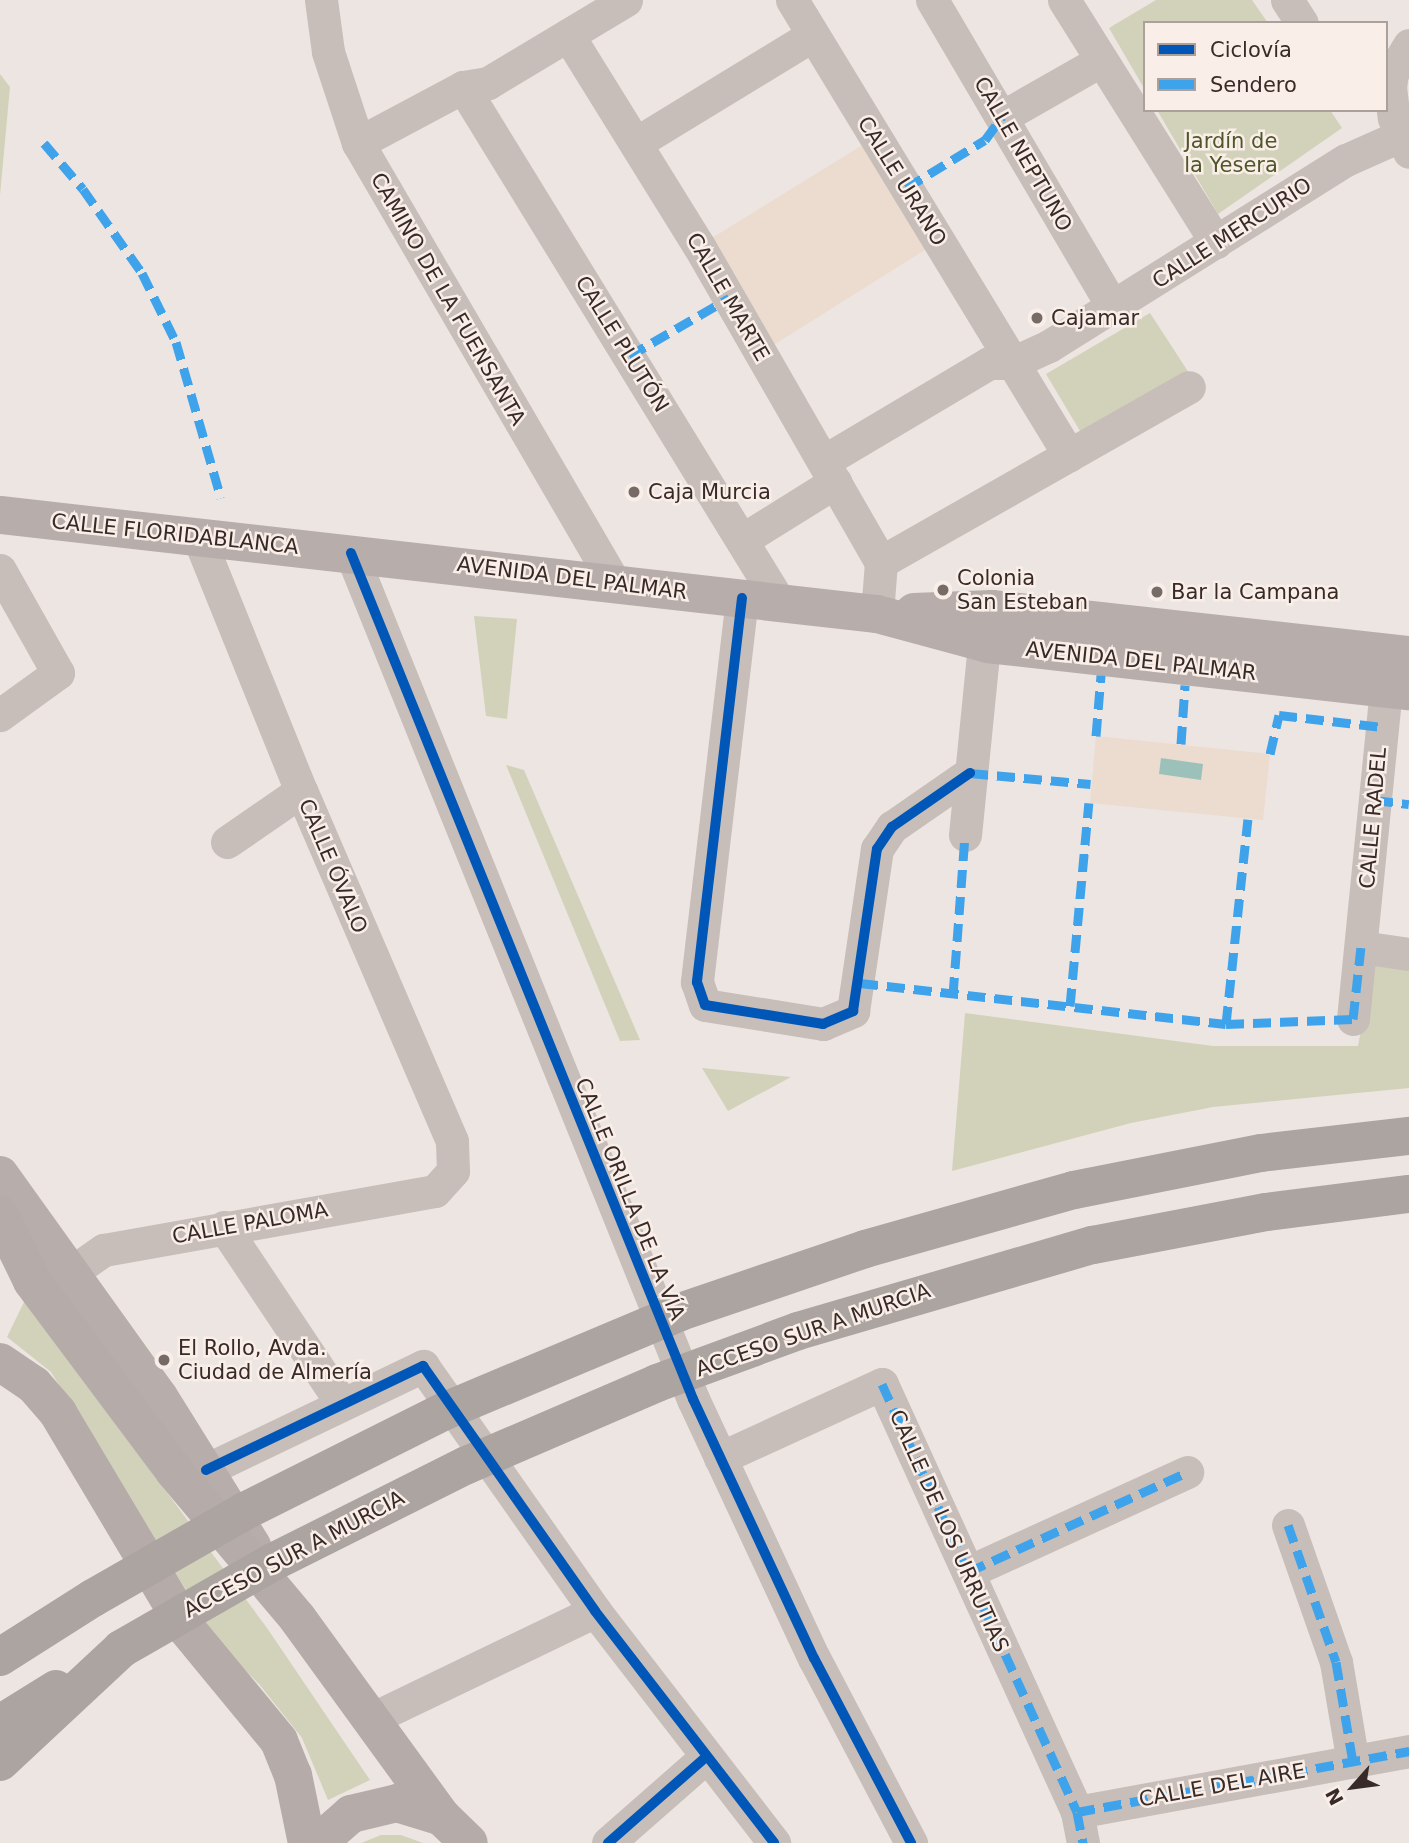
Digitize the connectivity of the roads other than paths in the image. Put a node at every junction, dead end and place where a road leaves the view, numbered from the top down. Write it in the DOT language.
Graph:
graph roads {
  1 [pos="321,0"];
  2 [pos="626,0"];
  3 [pos="792,0"];
  4 [pos="932,0"];
  5 [pos="1064,0"];
  6 [pos="1287,0"];
  7 [pos="1301,21"];
  8 [pos="568,35"];
  9 [pos="813,35"];
  10 [pos="1409,45"];
  11 [pos="1100,61"];
  12 [pos="463,87"];
  13 [pos="1002,117"];
  14 [pos="1397,129"];
  15 [pos="358,143"];
  16 [pos="636,143"];
  17 [pos="1216,242"];
  18 [pos="1114,309"];
  19 [pos="1012,363"];
  20 [pos="1189,387"];
  21 [pos="1069,455"];
  22 [pos="830,472"];
  23 [pos="0,515"];
  24 [pos="198,536"];
  25 [pos="742,540"];
  26 [pos="351,553"];
  27 [pos="881,562"];
  28 [pos="0,570"];
  29 [pos="614,582"];
  30 [pos="741,598"];
  31 [pos="780,603"];
  32 [pos="877,614"];
  33 [pos="984,643"];
  34 [pos="1409,655"];
  35 [pos="1397,690"];
  36 [pos="0,715"];
  37 [pos="970,773"];
  38 [pos="301,791"];
  39 [pos="965,835"];
  40 [pos="227,842"];
  41 [pos="1361,947"];
  42 [pos="1409,954"];
  43 [pos="1353,1019"];
  44 [pos="1409,1136"];
  45 [pos="0,1175"];
  46 [pos="435,1191"];
  47 [pos="1409,1194"];
  48 [pos="0,1214"];
  49 [pos="224,1227"];
  50 [pos="72,1272"];
  51 [pos="0,1362"];
  52 [pos="342,1404"];
  53 [pos="720,1458"];
  54 [pos="206,1471"];
  55 [pos="1187,1472"];
  56 [pos="1288,1525"];
  57 [pos="968,1572"];
  58 [pos="93,1598"];
  59 [pos="595,1611"];
  60 [pos="298,1619"];
  61 [pos="0,1635"];
  62 [pos="121,1649"];
  63 [pos="0,1657"];
  64 [pos="369,1720"];
  65 [pos="0,1724"];
  66 [pos="1409,1751"];
  67 [pos="706,1758"];
  68 [pos="0,1762"];
  69 [pos="1353,1762"];
  70 [pos="1080,1827"];
  71 [pos="456,1830"];
  72 [pos="307,1843"];
  73 [pos="318,1843"];
  74 [pos="608,1843"];
  75 [pos="774,1843"];
  76 [pos="911,1843"];
  1 -- 15 [label="street, CAMINO DE LA FUENSANTA"];
  2 -- 8 [label="street"];
  3 -- 9 [label="street, CALLE URANO"];
  4 -- 13 [label="street, CALLE NEPTUNO"];
  5 -- 11 [label="street"];
  6 -- 7 [label="street"];
  8 -- 12 [label="street"];
  8 -- 16 [label="street, CALLE MARTE"];
  9 -- 16 [label="street"];
  9 -- 19 [label="street, CALLE URANO"];
  10 -- 14 [label="street"];
  11 -- 13 [label="street"];
  11 -- 17 [label="street"];
  12 -- 15 [label="street"];
  12 -- 25 [label="street, CALLE PLUTÓN"];
  13 -- 18 [label="street, CALLE NEPTUNO"];
  14 -- 17 [label="street, CALLE MERCURIO"];
  15 -- 29 [label="street, CAMINO DE LA FUENSANTA"];
  16 -- 22 [label="street, CALLE MARTE"];
  17 -- 18 [label="street, CALLE MERCURIO"];
  18 -- 19 [label="street, CALLE MERCURIO"];
  19 -- 21 [label="street"];
  19 -- 22 [label="street, CALLE MERCURIO"];
  20 -- 21 [label="street"];
  21 -- 27 [label="street"];
  22 -- 25 [label="street, CALLE MERCURIO"];
  22 -- 27 [label="street, CALLE MARTE"];
  23 -- 24 [label="main road, CALLE FLORIDABLANCA"];
  24 -- 26 [label="main road, CALLE FLORIDABLANCA"];
  24 -- 38 [label="street, CALLE ÓVALO"];
  25 -- 31 [label="street, CALLE PLUTÓN"];
  26 -- 29 [label="main road, AVENIDA DEL PALMAR"];
  26 -- 53 [label="street, CALLE ORILLA DE LA VÍA"];
  27 -- 32 [label="street"];
  28 -- 36 [label="street"];
  29 -- 30 [label="main road, AVENIDA DEL PALMAR"];
  30 -- 31 [label="main road, AVENIDA DEL PALMAR"];
  30 -- 37 [label="street"];
  31 -- 32 [label="main road, AVENIDA DEL PALMAR"];
  32 -- 33 [label="main road, AVENIDA DEL PALMAR"];
  32 -- 34 [label="main road, AVENIDA DEL PALMAR"];
  33 -- 35 [label="main road, AVENIDA DEL PALMAR"];
  33 -- 37 [label="street"];
  35 -- 41 [label="street, CALLE RADEL"];
  37 -- 39 [label="street"];
  38 -- 40 [label="street"];
  38 -- 46 [label="street, CALLE ÓVALO"];
  41 -- 42 [label="street"];
  41 -- 43 [label="street, CALLE RADEL"];
  44 -- 58 [label="highway, bridge"];
  45 -- 50 [label="main road"];
  46 -- 49 [label="street, CALLE PALOMA"];
  47 -- 62 [label="highway, ACCESO SUR A MURCIA, bridge"];
  48 -- 60 [label="main road"];
  49 -- 50 [label="street, CALLE PALOMA"];
  49 -- 52 [label="street"];
  50 -- 54 [label="main road"];
  51 -- 72 [label="main road"];
  52 -- 54 [label="street"];
  52 -- 59 [label="street"];
  53 -- 57 [label="street, CALLE DE LOS URRUTIAS"];
  53 -- 76 [label="street, CALLE ORILLA DE LA VÍA"];
  54 -- 60 [label="main road"];
  55 -- 57 [label="street"];
  56 -- 69 [label="street"];
  57 -- 70 [label="street, CALLE DE LOS URRUTIAS"];
  58 -- 61 [label="highway"];
  58 -- 63 [label="highway"];
  59 -- 64 [label="street"];
  59 -- 67 [label="street"];
  60 -- 64 [label="main road"];
  62 -- 65 [label="highway, ACCESO SUR A MURCIA"];
  62 -- 68 [label="highway"];
  64 -- 71 [label="main road"];
  66 -- 69 [label="street, CALLE DEL AIRE"];
  67 -- 74 [label="street"];
  67 -- 75 [label="street"];
  69 -- 70 [label="street, CALLE DEL AIRE"];
  71 -- 73 [label="main road"];
}
